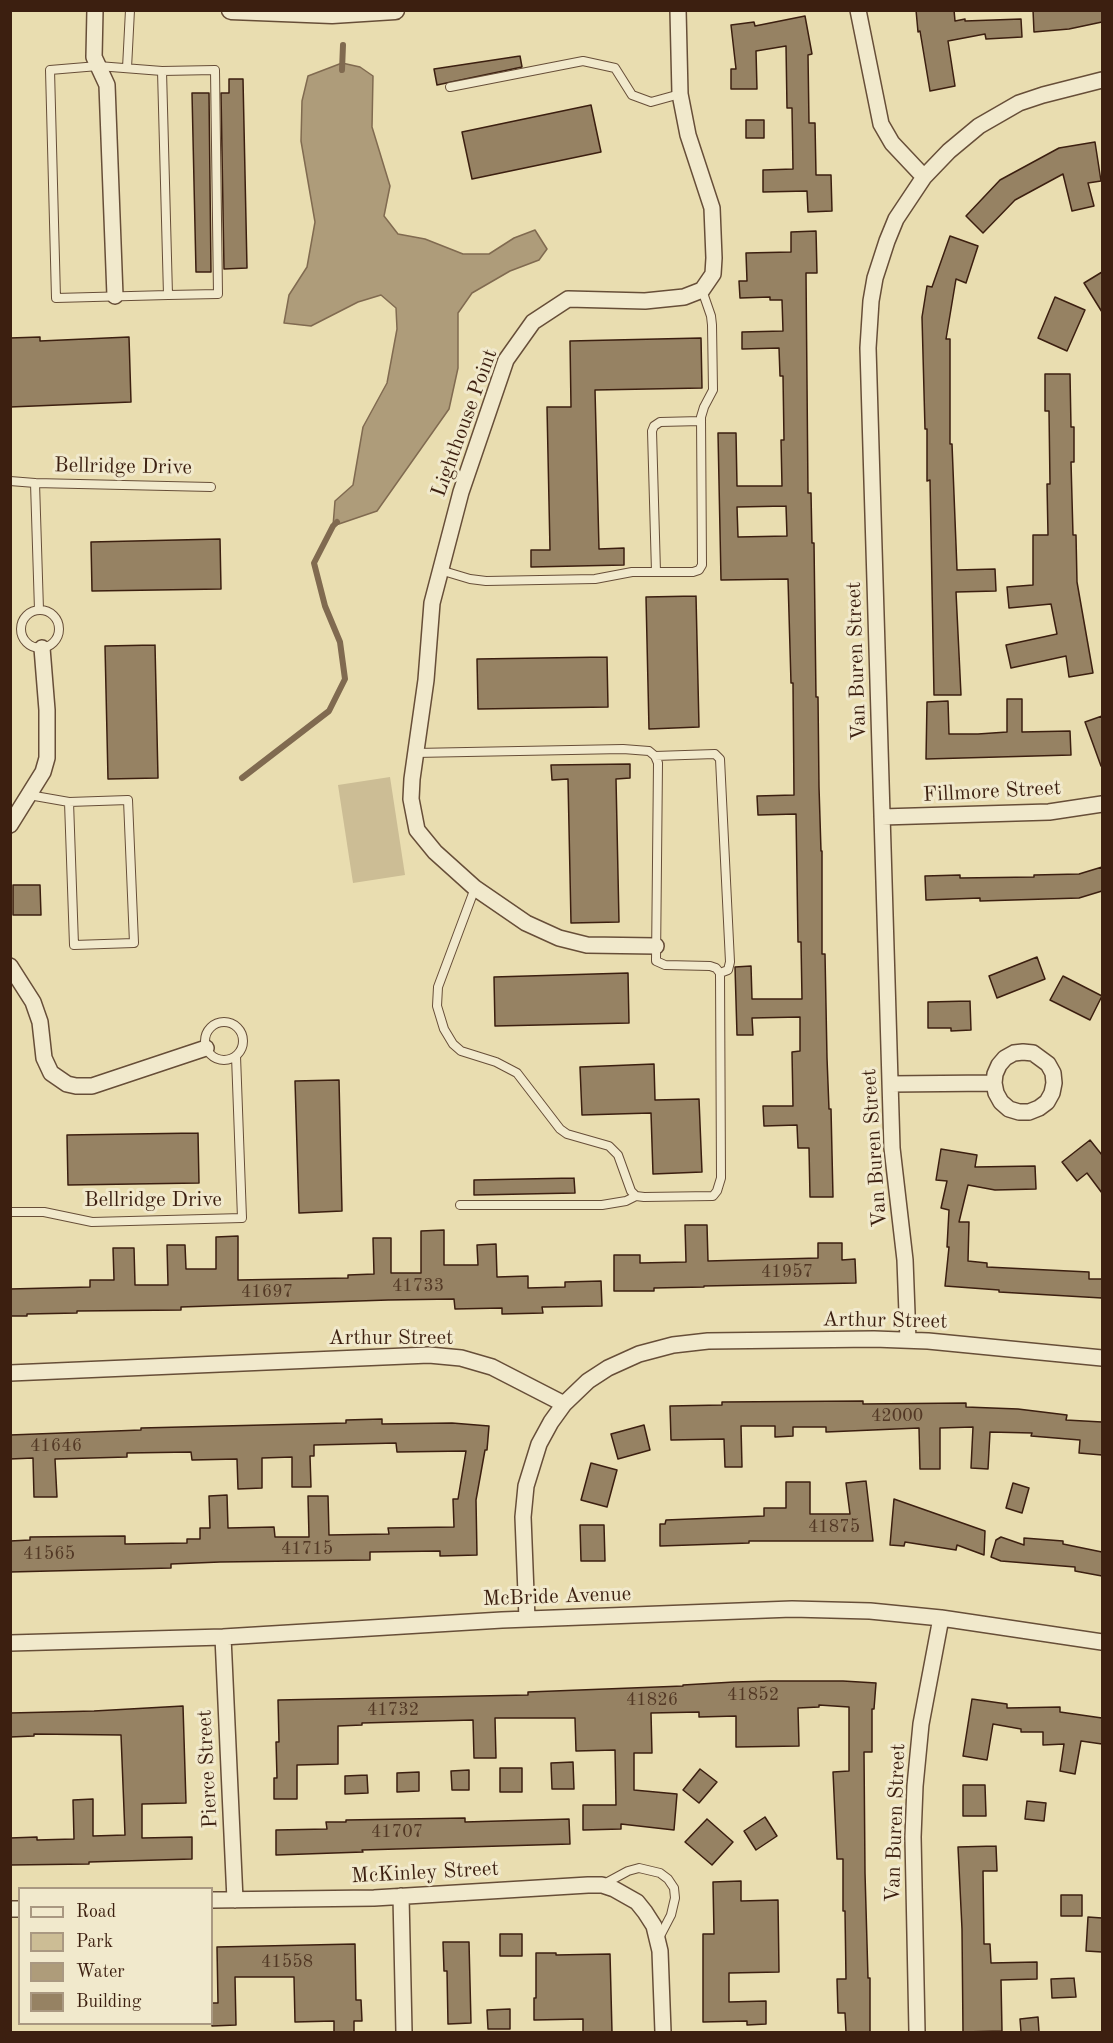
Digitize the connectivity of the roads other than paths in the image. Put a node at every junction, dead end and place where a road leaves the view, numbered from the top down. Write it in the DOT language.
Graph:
graph roads {
  1 [pos="95,10"];
  2 [pos="129,10"];
  3 [pos="231,10"];
  4 [pos="395,10"];
  5 [pos="678,10"];
  6 [pos="858,10"];
  7 [pos="99,66"];
  8 [pos="127,68"];
  9 [pos="162,71"];
  10 [pos="1102,80"];
  11 [pos="450,87"];
  12 [pos="680,94"];
  13 [pos="924,177"];
  14 [pos="702,290"];
  15 [pos="168,295"];
  16 [pos="115,296"];
  17 [pos="702,421"];
  18 [pos="10,482"];
  19 [pos="35,483"];
  20 [pos="211,487"];
  21 [pos="440,570"];
  22 [pos="656,572"];
  23 [pos="39,609"];
  24 [pos="42,648"];
  25 [pos="415,753"];
  26 [pos="655,756"];
  27 [pos="29,795"];
  28 [pos="69,802"];
  29 [pos="1102,804"];
  30 [pos="882,818"];
  31 [pos="10,825"];
  32 [pos="475,888"];
  33 [pos="656,946"];
  34 [pos="10,966"];
  35 [pos="720,973"];
  36 [pos="206,1048"];
  37 [pos="236,1056"];
  38 [pos="994,1083"];
  39 [pos="890,1084"];
  40 [pos="636,1196"];
  41 [pos="459,1205"];
  42 [pos="10,1212"];
  43 [pos="908,1340"];
  44 [pos="1102,1358"];
  45 [pos="10,1373"];
  46 [pos="564,1404"];
  47 [pos="941,1617"];
  48 [pos="527,1619"];
  49 [pos="223,1637"];
  50 [pos="1102,1642"];
  51 [pos="10,1643"];
  52 [pos="602,1886"];
  53 [pos="401,1896"];
  54 [pos="213,1900"];
  55 [pos="235,1900"];
  56 [pos="658,1939"];
  57 [pos="404,2032"];
  58 [pos="663,2032"];
  59 [pos="917,2032"];
  1 -- 7 [label="street"];
  2 -- 8 [label="lane"];
  3 -- 4 [label="street"];
  5 -- 12 [label="street"];
  6 -- 13 [label="street"];
  7 -- 8 [label="lane"];
  7 -- 16 [label="street"];
  7 -- 16 [label="lane"];
  8 -- 9 [label="lane"];
  9 -- 15 [label="lane"];
  9 -- 15 [label="lane"];
  10 -- 13 [label="street, Van Buren Street"];
  11 -- 12 [label="lane"];
  12 -- 14 [label="street"];
  13 -- 30 [label="street, Van Buren Street"];
  14 -- 17 [label="lane"];
  14 -- 21 [label="street, Lighthouse Point"];
  15 -- 16 [label="lane"];
  17 -- 22 [label="lane"];
  17 -- 22 [label="lane"];
  18 -- 19 [label="lane, Bellridge Drive"];
  19 -- 20 [label="lane, Bellridge Drive"];
  19 -- 23 [label="lane"];
  21 -- 22 [label="lane"];
  21 -- 25 [label="street, Lighthouse Point"];
  23 -- 24 [label="lane"];
  23 -- 24 [label="lane"];
  24 -- 27 [label="street"];
  25 -- 26 [label="lane"];
  25 -- 32 [label="street, Lighthouse Point"];
  26 -- 33 [label="lane"];
  26 -- 35 [label="lane"];
  27 -- 28 [label="lane"];
  27 -- 31 [label="street"];
  28 -- 28 [label="lane"];
  29 -- 30 [label="street, Fillmore Street"];
  30 -- 39 [label="street, Van Buren Street"];
  32 -- 33 [label="street, Lighthouse Point"];
  32 -- 40 [label="lane"];
  33 -- 35 [label="lane"];
  34 -- 36 [label="street"];
  35 -- 40 [label="lane"];
  36 -- 37 [label="lane"];
  36 -- 37 [label="lane"];
  37 -- 42 [label="lane, Bellridge Drive"];
  38 -- 38 [label="street"];
  38 -- 39 [label="street"];
  39 -- 43 [label="street, Van Buren Street"];
  40 -- 41 [label="lane"];
  43 -- 44 [label="street, Arthur Street"];
  43 -- 46 [label="street, Arthur Street"];
  45 -- 46 [label="street, Arthur Street"];
  46 -- 48 [label="street"];
  47 -- 48 [label="street, McBride Avenue"];
  47 -- 50 [label="street, McBride Avenue"];
  47 -- 59 [label="street, Van Buren Street"];
  48 -- 49 [label="street, McBride Avenue"];
  49 -- 51 [label="street, McBride Avenue"];
  49 -- 55 [label="street, Pierce Street"];
  52 -- 53 [label="street, McKinley Street"];
  52 -- 56 [label="street, McKinley Street"];
  52 -- 56 [label="lane"];
  53 -- 55 [label="street, McKinley Street"];
  53 -- 57 [label="street"];
  54 -- 55 [label="street, McKinley Street"];
  56 -- 58 [label="street"];
}
